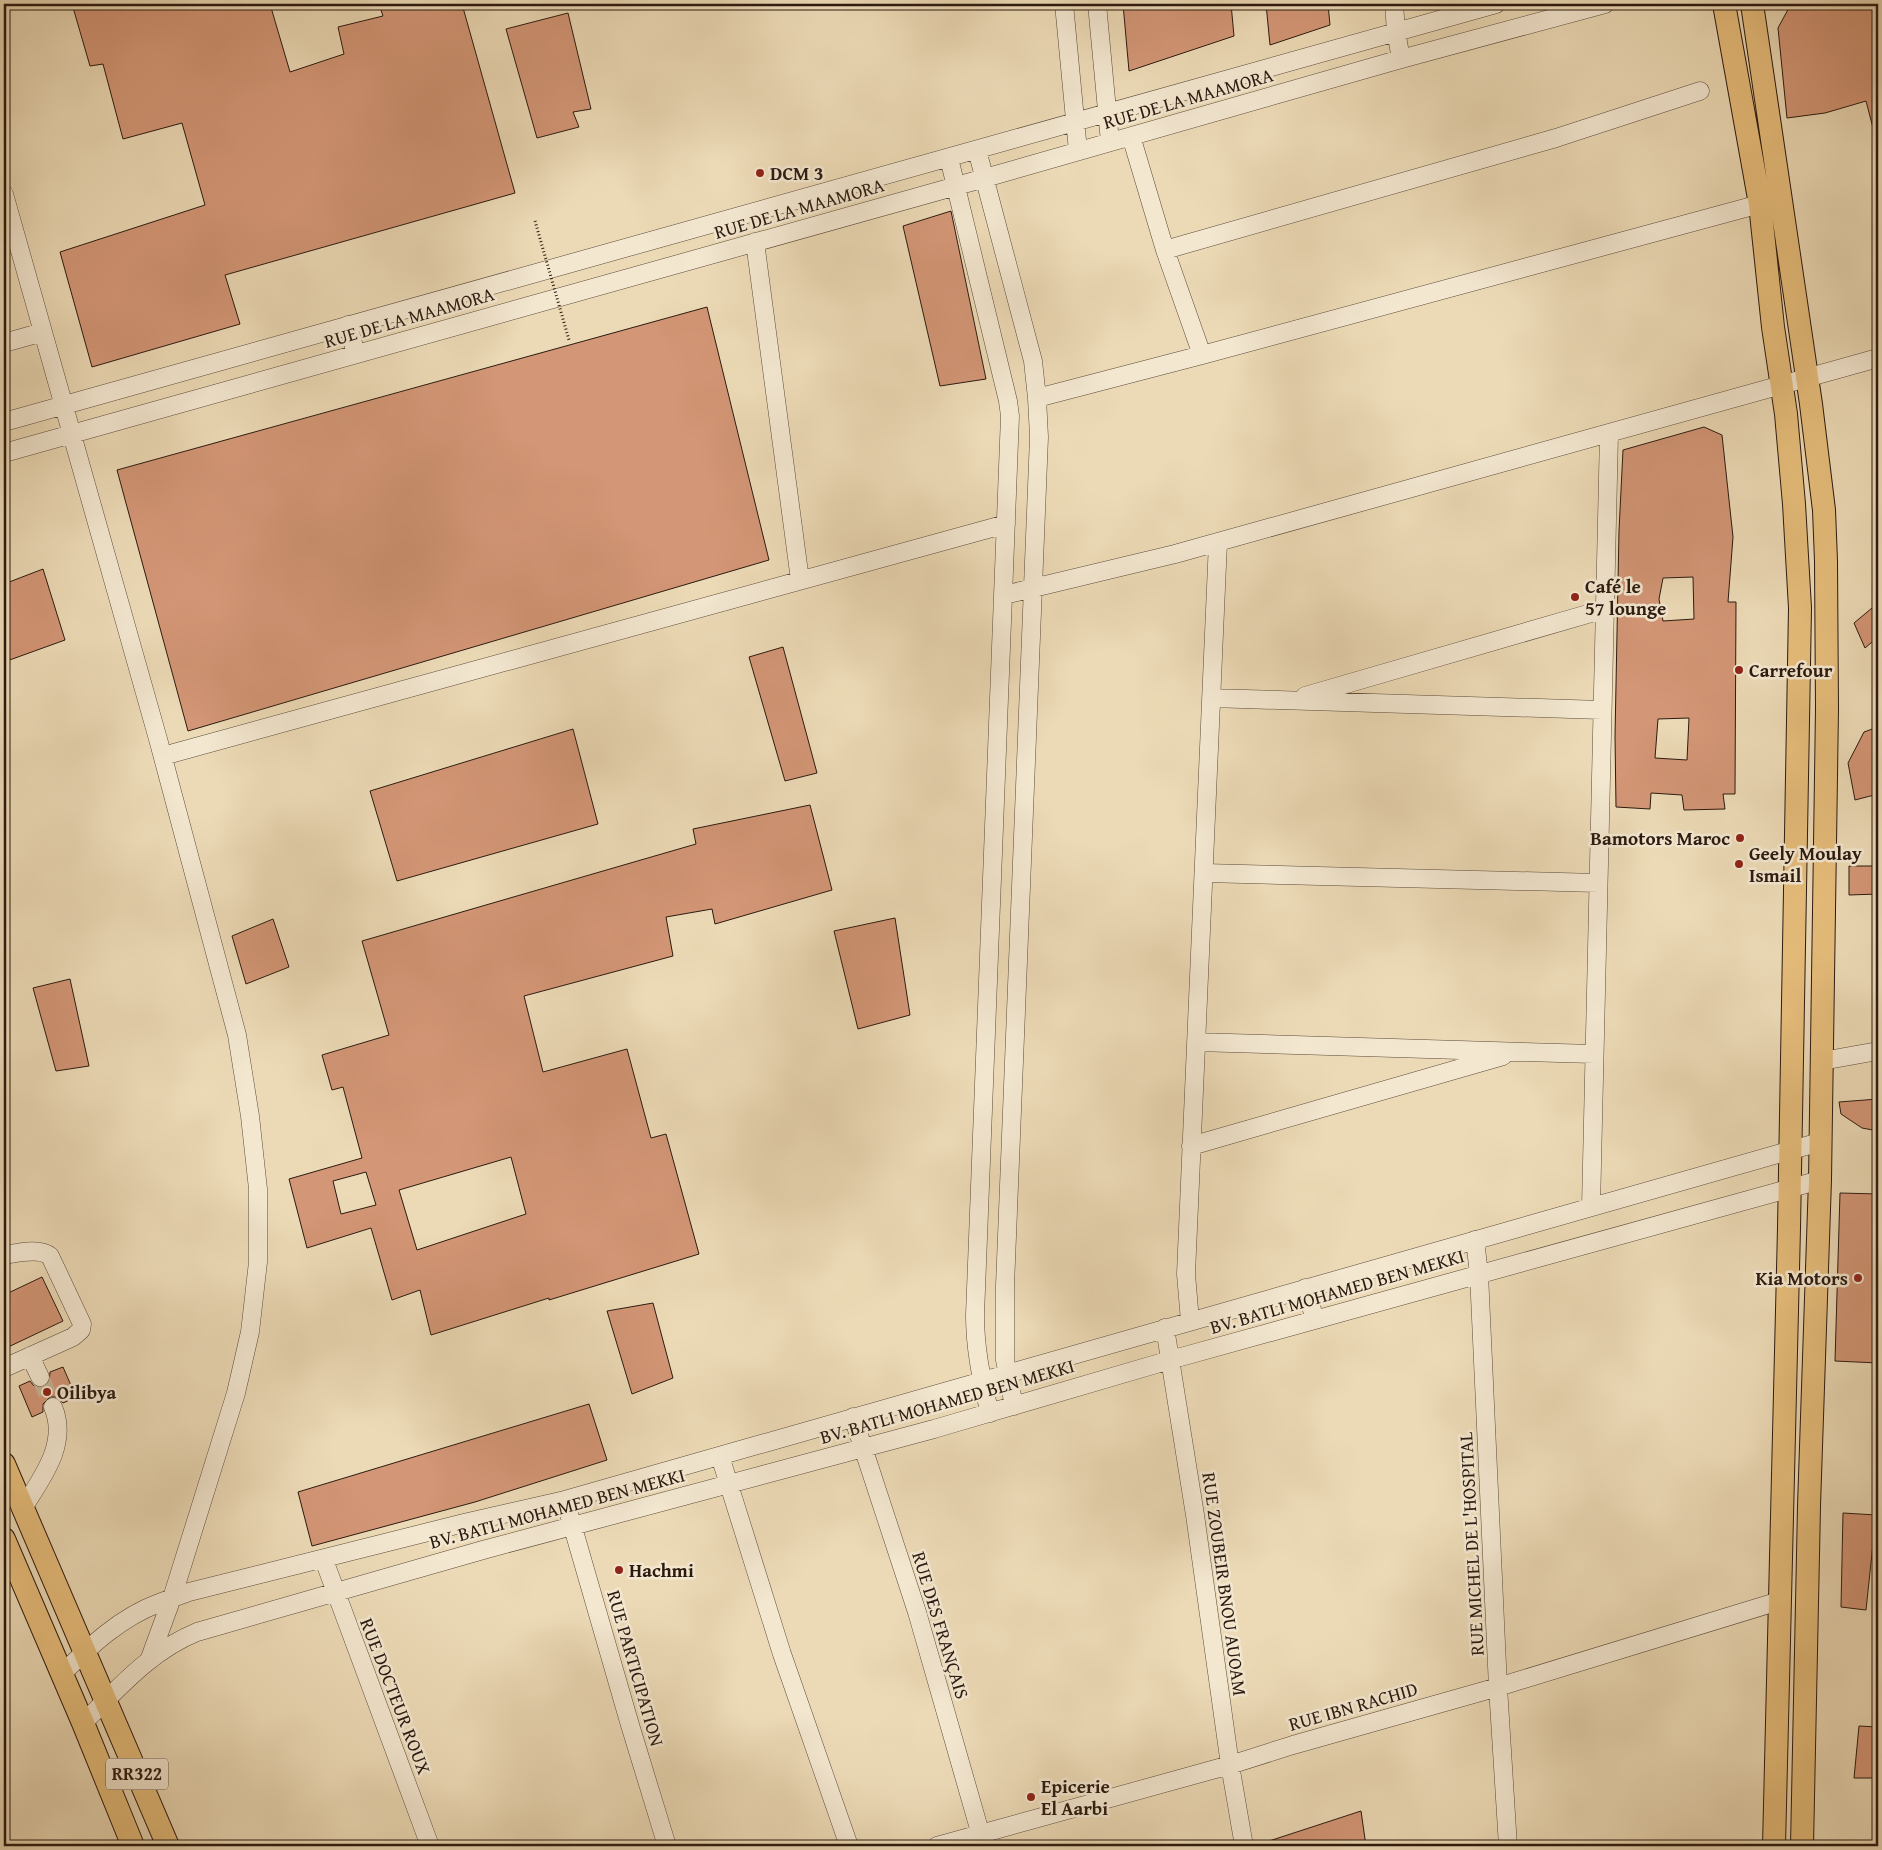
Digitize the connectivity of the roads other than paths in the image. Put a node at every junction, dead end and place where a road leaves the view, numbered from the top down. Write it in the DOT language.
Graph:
graph roads {
  1 [pos="1064,4"];
  2 [pos="1097,4"];
  3 [pos="1394,4"];
  4 [pos="1496,4"];
  5 [pos="1605,4"];
  6 [pos="1724,4"];
  7 [pos="1752,4"];
  8 [pos="1396,31"];
  9 [pos="1401,59"];
  10 [pos="1700,91"];
  11 [pos="1107,113"];
  12 [pos="1075,121"];
  13 [pos="1131,136"];
  14 [pos="1110,142"];
  15 [pos="977,150"];
  16 [pos="1078,151"];
  17 [pos="949,158"];
  18 [pos="985,178"];
  19 [pos="956,186"];
  20 [pos="4,194"];
  21 [pos="1760,204"];
  22 [pos="756,242"];
  23 [pos="1165,250"];
  24 [pos="348,325"];
  25 [pos="43,332"];
  26 [pos="4,343"];
  27 [pos="356,354"];
  28 [pos="1202,355"];
  29 [pos="1878,358"];
  30 [pos="1808,378"];
  31 [pos="1782,385"];
  32 [pos="1037,398"];
  33 [pos="65,406"];
  34 [pos="4,422"];
  35 [pos="1609,434"];
  36 [pos="73,435"];
  37 [pos="4,453"];
  38 [pos="1006,524"];
  39 [pos="1218,542"];
  40 [pos="800,580"];
  41 [pos="1033,588"];
  42 [pos="1004,595"];
  43 [pos="1605,609"];
  44 [pos="1211,698"];
  45 [pos="1288,700"];
  46 [pos="1602,710"];
  47 [pos="162,756"];
  48 [pos="1204,873"];
  49 [pos="1598,883"];
  50 [pos="1196,1042"];
  51 [pos="1878,1050"];
  52 [pos="1518,1052"];
  53 [pos="1594,1054"];
  54 [pos="1822,1061"];
  55 [pos="1820,1142"];
  56 [pos="1191,1146"];
  57 [pos="1790,1150"];
  58 [pos="1820,1180"];
  59 [pos="1789,1188"];
  60 [pos="1591,1207"];
  61 [pos="1475,1240"];
  62 [pos="4,1255"];
  63 [pos="1479,1274"];
  64 [pos="1305,1288"];
  65 [pos="1315,1319"];
  66 [pos="1190,1321"];
  67 [pos="1165,1328"];
  68 [pos="30,1356"];
  69 [pos="1170,1360"];
  70 [pos="4,1368"];
  71 [pos="1008,1374"];
  72 [pos="40,1377"];
  73 [pos="982,1382"];
  74 [pos="1014,1406"];
  75 [pos="53,1407"];
  76 [pos="990,1413"];
  77 [pos="853,1417"];
  78 [pos="863,1448"];
  79 [pos="720,1456"];
  80 [pos="4,1464"];
  81 [pos="728,1483"];
  82 [pos="565,1500"];
  83 [pos="23,1508"];
  84 [pos="572,1527"];
  85 [pos="4,1539"];
  86 [pos="324,1560"];
  87 [pos="335,1592"];
  88 [pos="172,1598"];
  89 [pos="1779,1601"];
  90 [pos="85,1651"];
  91 [pos="150,1658"];
  92 [pos="62,1674"];
  93 [pos="1498,1687"];
  94 [pos="105,1701"];
  95 [pos="82,1723"];
  96 [pos="1230,1765"];
  97 [pos="982,1841"];
  98 [pos="133,1846"];
  99 [pos="168,1846"];
  100 [pos="430,1846"];
  101 [pos="667,1846"];
  102 [pos="849,1846"];
  103 [pos="937,1846"];
  104 [pos="1244,1846"];
  105 [pos="1508,1846"];
  106 [pos="1774,1846"];
  107 [pos="1802,1846"];
  1 -- 12 [label="street"];
  2 -- 11 [label="street"];
  3 -- 8 [label="street"];
  4 -- 8 [label="street, RUE DE LA MAAMORA"];
  5 -- 9 [label="street, RUE DE LA MAAMORA"];
  6 -- 21 [label="main road"];
  7 -- 30 [label="main road"];
  8 -- 9 [label="street"];
  8 -- 11 [label="street, RUE DE LA MAAMORA"];
  9 -- 13 [label="street, RUE DE LA MAAMORA"];
  10 -- 23 [label="street"];
  11 -- 12 [label="street, RUE DE LA MAAMORA"];
  11 -- 14 [label="street"];
  12 -- 15 [label="street, RUE DE LA MAAMORA"];
  12 -- 16 [label="street"];
  13 -- 14 [label="street, RUE DE LA MAAMORA"];
  13 -- 23 [label="street"];
  14 -- 16 [label="street, RUE DE LA MAAMORA"];
  15 -- 17 [label="street, RUE DE LA MAAMORA"];
  15 -- 18 [label="street"];
  16 -- 18 [label="street, RUE DE LA MAAMORA"];
  17 -- 19 [label="street"];
  17 -- 24 [label="street, RUE DE LA MAAMORA"];
  18 -- 19 [label="street, RUE DE LA MAAMORA"];
  18 -- 32 [label="street"];
  19 -- 22 [label="street, RUE DE LA MAAMORA"];
  19 -- 38 [label="street"];
  20 -- 25 [label="street"];
  21 -- 28 [label="street"];
  21 -- 31 [label="main road"];
  22 -- 27 [label="street, RUE DE LA MAAMORA"];
  22 -- 40 [label="street"];
  23 -- 28 [label="street"];
  24 -- 27 [label="street"];
  24 -- 33 [label="street, RUE DE LA MAAMORA"];
  25 -- 26 [label="street"];
  25 -- 33 [label="street"];
  27 -- 36 [label="street, RUE DE LA MAAMORA"];
  28 -- 32 [label="street"];
  29 -- 30 [label="street"];
  30 -- 31 [label="street"];
  30 -- 54 [label="main road"];
  31 -- 35 [label="street"];
  31 -- 57 [label="main road"];
  32 -- 41 [label="street"];
  33 -- 34 [label="street, RUE DE LA MAAMORA"];
  33 -- 36 [label="street"];
  35 -- 39 [label="street"];
  35 -- 43 [label="street"];
  36 -- 37 [label="street, RUE DE LA MAAMORA"];
  36 -- 47 [label="street"];
  38 -- 40 [label="street"];
  38 -- 42 [label="street"];
  39 -- 41 [label="street"];
  39 -- 44 [label="street"];
  40 -- 47 [label="street"];
  41 -- 42 [label="street"];
  41 -- 71 [label="street"];
  42 -- 73 [label="street"];
  43 -- 45 [label="street"];
  43 -- 46 [label="street"];
  44 -- 45 [label="street"];
  44 -- 48 [label="street"];
  45 -- 46 [label="street"];
  46 -- 49 [label="street"];
  47 -- 88 [label="street"];
  48 -- 49 [label="street"];
  48 -- 50 [label="street"];
  49 -- 53 [label="street"];
  50 -- 52 [label="street"];
  50 -- 56 [label="street"];
  51 -- 54 [label="street"];
  52 -- 53 [label="street"];
  52 -- 56 [label="street"];
  53 -- 60 [label="street"];
  54 -- 55 [label="main road"];
  55 -- 57 [label="street, BV. BATLI MOHAMED BEN MEKKI"];
  55 -- 58 [label="main road"];
  56 -- 66 [label="street"];
  57 -- 59 [label="main road"];
  57 -- 60 [label="street, BV. BATLI MOHAMED BEN MEKKI"];
  58 -- 59 [label="street, BV. BATLI MOHAMED BEN MEKKI"];
  58 -- 107 [label="main road"];
  59 -- 63 [label="street, BV. BATLI MOHAMED BEN MEKKI"];
  59 -- 89 [label="main road"];
  60 -- 61 [label="street, BV. BATLI MOHAMED BEN MEKKI"];
  61 -- 63 [label="street, RUE MICHEL DE L'HOSPITAL"];
  61 -- 64 [label="street, BV. BATLI MOHAMED BEN MEKKI"];
  62 -- 68 [label="street"];
  63 -- 65 [label="street, BV. BATLI MOHAMED BEN MEKKI"];
  63 -- 93 [label="street, RUE MICHEL DE L'HOSPITAL"];
  64 -- 65 [label="street"];
  64 -- 66 [label="street, BV. BATLI MOHAMED BEN MEKKI"];
  65 -- 69 [label="street, BV. BATLI MOHAMED BEN MEKKI"];
  66 -- 67 [label="street, BV. BATLI MOHAMED BEN MEKKI"];
  67 -- 69 [label="street, RUE ZOUBEIR BNOU AUOAM"];
  67 -- 71 [label="street, BV. BATLI MOHAMED BEN MEKKI"];
  68 -- 70 [label="street"];
  68 -- 72 [label="street"];
  69 -- 74 [label="street, BV. BATLI MOHAMED BEN MEKKI"];
  69 -- 96 [label="street, RUE ZOUBEIR BNOU AUOAM"];
  71 -- 73 [label="street, BV. BATLI MOHAMED BEN MEKKI"];
  71 -- 74 [label="street"];
  73 -- 76 [label="street"];
  73 -- 77 [label="street, BV. BATLI MOHAMED BEN MEKKI"];
  74 -- 76 [label="street, BV. BATLI MOHAMED BEN MEKKI"];
  75 -- 83 [label="street"];
  76 -- 78 [label="street, BV. BATLI MOHAMED BEN MEKKI"];
  77 -- 78 [label="street, RUE DES FRANÇAIS"];
  77 -- 79 [label="street, BV. BATLI MOHAMED BEN MEKKI"];
  78 -- 81 [label="street, BV. BATLI MOHAMED BEN MEKKI"];
  78 -- 97 [label="street, RUE DES FRANÇAIS"];
  79 -- 81 [label="street"];
  79 -- 82 [label="street, BV. BATLI MOHAMED BEN MEKKI"];
  80 -- 83 [label="main road, RR322"];
  81 -- 84 [label="street, BV. BATLI MOHAMED BEN MEKKI"];
  81 -- 102 [label="street"];
  82 -- 84 [label="street, RUE PARTICIPATION"];
  82 -- 86 [label="street, BV. BATLI MOHAMED BEN MEKKI"];
  83 -- 90 [label="main road, RR322"];
  84 -- 87 [label="street, BV. BATLI MOHAMED BEN MEKKI"];
  84 -- 101 [label="street, RUE PARTICIPATION"];
  85 -- 92 [label="main road, RR322"];
  86 -- 87 [label="street, RUE DOCTEUR ROUX"];
  86 -- 88 [label="street, BV. BATLI MOHAMED BEN MEKKI"];
  87 -- 91 [label="street, BV. BATLI MOHAMED BEN MEKKI"];
  87 -- 100 [label="street, RUE DOCTEUR ROUX"];
  88 -- 90 [label="street, BV. BATLI MOHAMED BEN MEKKI"];
  88 -- 91 [label="street"];
  89 -- 93 [label="street, RUE IBN RACHID"];
  89 -- 106 [label="main road"];
  90 -- 92 [label="street, BV. BATLI MOHAMED BEN MEKKI"];
  90 -- 94 [label="main road, RR322"];
  91 -- 94 [label="street, BV. BATLI MOHAMED BEN MEKKI"];
  92 -- 95 [label="main road, RR322"];
  93 -- 96 [label="street, RUE IBN RACHID"];
  93 -- 105 [label="street, RUE MICHEL DE L'HOSPITAL"];
  94 -- 95 [label="street, BV. BATLI MOHAMED BEN MEKKI"];
  94 -- 99 [label="main road, RR322"];
  95 -- 98 [label="main road, RR322"];
  96 -- 97 [label="street, RUE IBN RACHID"];
  96 -- 104 [label="street, RUE ZOUBEIR BNOU AUOAM"];
  97 -- 103 [label="street, RUE IBN RACHID"];
}
